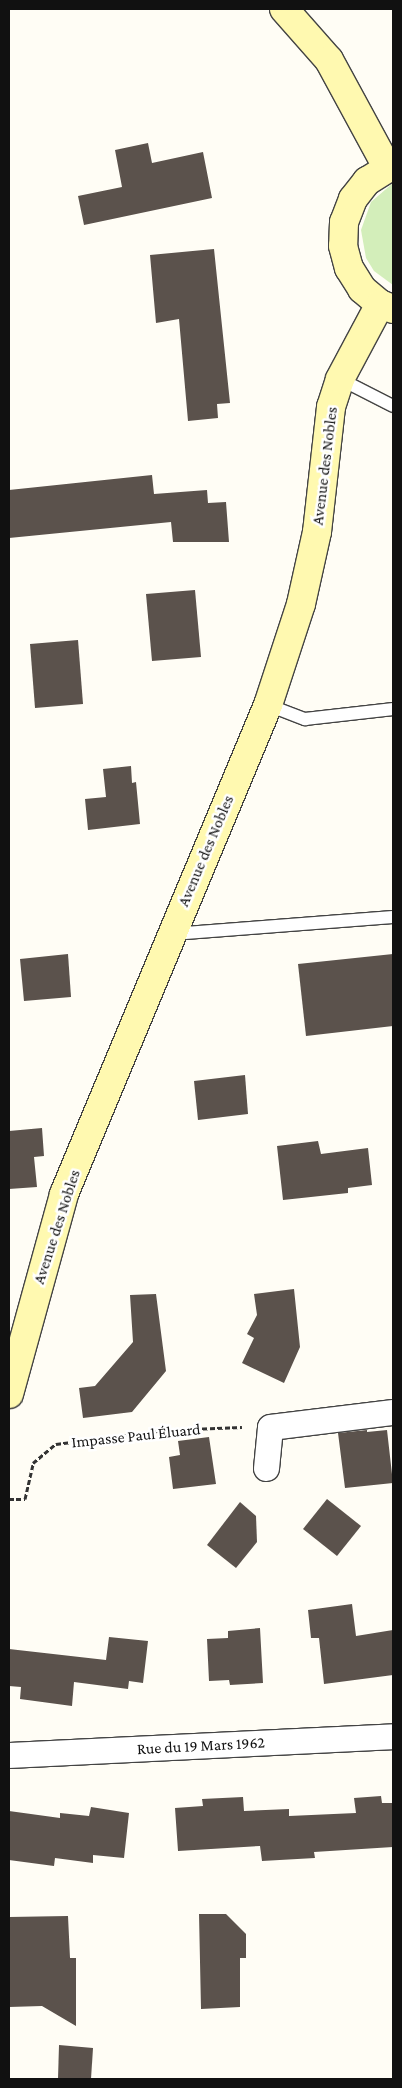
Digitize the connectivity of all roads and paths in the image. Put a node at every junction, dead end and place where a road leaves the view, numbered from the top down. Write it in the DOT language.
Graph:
graph roads {
  1 [pos="284,9"];
  2 [pos="390,166"];
  3 [pos="387,306"];
  4 [pos="340,379"];
  5 [pos="393,406"];
  6 [pos="268,705"];
  7 [pos="393,709"];
  8 [pos="393,917"];
  9 [pos="172,934"];
  10 [pos="12,1368"];
  11 [pos="9,1394"];
  12 [pos="393,1412"];
  13 [pos="270,1427"];
  14 [pos="266,1468"];
  15 [pos="9,1499"];
  16 [pos="393,1736"];
  17 [pos="9,1755"];
  1 -- 2 [label="street"];
  2 -- 3 [label="street"];
  3 -- 4 [label="street, Avenue des Nobles"];
  4 -- 5 [label="lane"];
  4 -- 6 [label="street, Avenue des Nobles"];
  6 -- 7 [label="lane"];
  6 -- 9 [label="street, Avenue des Nobles"];
  8 -- 9 [label="lane"];
  9 -- 10 [label="street, Avenue des Nobles"];
  10 -- 11 [label="street, Avenue des Nobles"];
  12 -- 13 [label="street"];
  13 -- 14 [label="street"];
  13 -- 15 [label="path, Impasse Paul Éluard"];
  16 -- 17 [label="street, Rue du 19 Mars 1962"];
}
